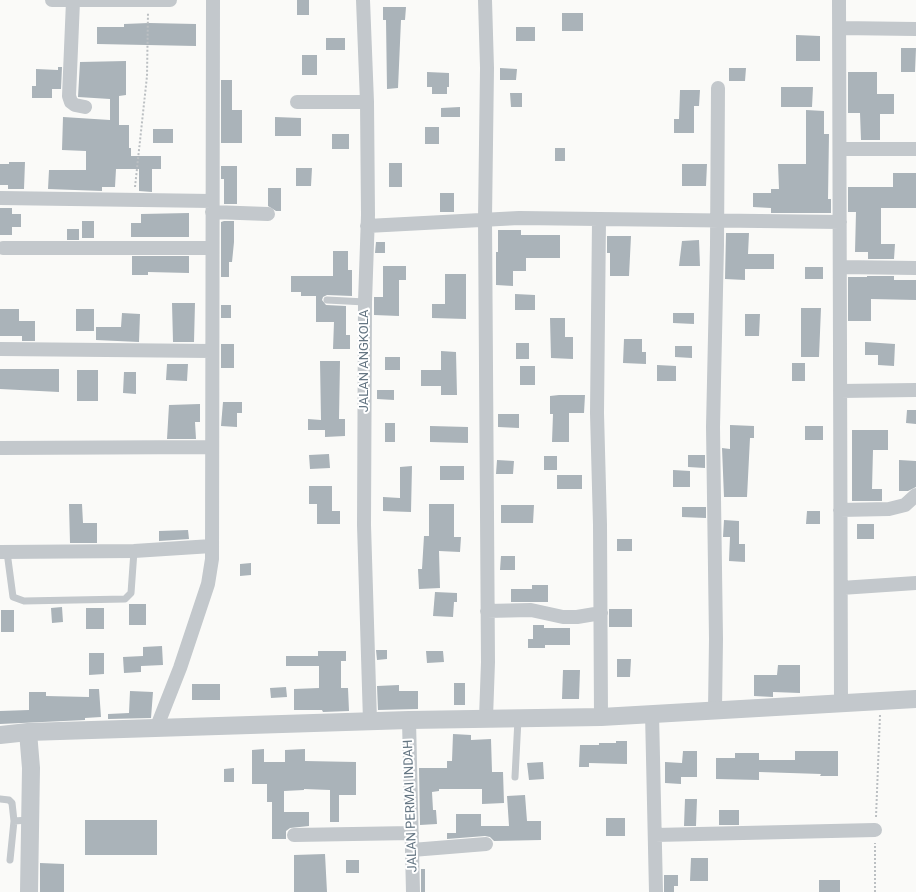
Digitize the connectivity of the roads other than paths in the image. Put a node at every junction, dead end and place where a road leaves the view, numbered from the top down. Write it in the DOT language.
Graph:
graph roads {
  1 [pos="52,0"];
  2 [pos="170,0"];
  3 [pos="213,0"];
  4 [pos="363,0"];
  5 [pos="485,0"];
  6 [pos="839,0"];
  7 [pos="73,1"];
  8 [pos="839,28"];
  9 [pos="916,29"];
  10 [pos="718,88"];
  11 [pos="297,102"];
  12 [pos="367,102"];
  13 [pos="86,108"];
  14 [pos="840,149"];
  15 [pos="916,149"];
  16 [pos="0,198"];
  17 [pos="212,206"];
  18 [pos="268,214"];
  19 [pos="485,219"];
  20 [pos="599,220"];
  21 [pos="717,221"];
  22 [pos="840,222"];
  23 [pos="367,226"];
  24 [pos="3,248"];
  25 [pos="211,248"];
  26 [pos="840,267"];
  27 [pos="916,268"];
  28 [pos="327,300"];
  29 [pos="365,302"];
  30 [pos="0,349"];
  31 [pos="212,351"];
  32 [pos="916,390"];
  33 [pos="840,391"];
  34 [pos="0,448"];
  35 [pos="212,448"];
  36 [pos="916,495"];
  37 [pos="840,510"];
  38 [pos="212,546"];
  39 [pos="134,551"];
  40 [pos="4,552"];
  41 [pos="916,583"];
  42 [pos="841,588"];
  43 [pos="487,611"];
  44 [pos="601,613"];
  45 [pos="916,698"];
  46 [pos="841,702"];
  47 [pos="715,710"];
  48 [pos="652,713"];
  49 [pos="601,717"];
  50 [pos="486,718"];
  51 [pos="518,719"];
  52 [pos="409,720"];
  53 [pos="370,721"];
  54 [pos="156,729"];
  55 [pos="28,732"];
  56 [pos="0,735"];
  57 [pos="515,778"];
  58 [pos="0,799"];
  59 [pos="31,819"];
  60 [pos="14,821"];
  61 [pos="875,830"];
  62 [pos="412,833"];
  63 [pos="294,835"];
  64 [pos="655,835"];
  65 [pos="486,844"];
  66 [pos="412,850"];
  67 [pos="10,860"];
  68 [pos="29,892"];
  69 [pos="413,892"];
  70 [pos="656,892"];
  1 -- 7 [label="street"];
  2 -- 7 [label="street"];
  3 -- 17 [label="street"];
  4 -- 12 [label="street, JALAN ANGKOLA"];
  5 -- 19 [label="street"];
  6 -- 8 [label="street"];
  7 -- 13 [label="street"];
  8 -- 9 [label="street"];
  8 -- 14 [label="street"];
  10 -- 21 [label="street"];
  11 -- 12 [label="street"];
  12 -- 23 [label="street, JALAN ANGKOLA"];
  14 -- 15 [label="street"];
  14 -- 22 [label="street"];
  16 -- 17 [label="street"];
  17 -- 18 [label="street"];
  17 -- 25 [label="street"];
  19 -- 20 [label="street"];
  19 -- 23 [label="street"];
  19 -- 43 [label="street"];
  20 -- 21 [label="street"];
  20 -- 44 [label="street"];
  21 -- 22 [label="street"];
  21 -- 47 [label="street"];
  22 -- 26 [label="street"];
  23 -- 29 [label="street, JALAN ANGKOLA"];
  24 -- 25 [label="street"];
  25 -- 31 [label="street"];
  26 -- 27 [label="street"];
  26 -- 33 [label="street"];
  28 -- 29 [label="lane"];
  29 -- 53 [label="street, JALAN ANGKOLA"];
  30 -- 31 [label="street"];
  31 -- 35 [label="street"];
  32 -- 33 [label="street"];
  33 -- 37 [label="street"];
  34 -- 35 [label="street"];
  35 -- 38 [label="street"];
  36 -- 37 [label="street"];
  37 -- 42 [label="street"];
  38 -- 39 [label="street"];
  38 -- 54 [label="street"];
  39 -- 40 [label="street"];
  39 -- 40 [label="lane"];
  41 -- 42 [label="street"];
  42 -- 46 [label="street"];
  43 -- 44 [label="street"];
  43 -- 50 [label="street"];
  44 -- 49 [label="street"];
  45 -- 46 [label="street"];
  46 -- 47 [label="street"];
  47 -- 48 [label="street"];
  48 -- 49 [label="street"];
  48 -- 64 [label="street"];
  49 -- 51 [label="street"];
  50 -- 51 [label="street"];
  50 -- 52 [label="street"];
  51 -- 57 [label="lane"];
  52 -- 53 [label="street"];
  52 -- 62 [label="street, JALAN PERMAI INDAH"];
  53 -- 54 [label="street"];
  54 -- 55 [label="street"];
  55 -- 56 [label="street"];
  55 -- 59 [label="street"];
  58 -- 60 [label="lane"];
  59 -- 60 [label="lane"];
  59 -- 68 [label="street"];
  60 -- 67 [label="lane"];
  61 -- 64 [label="street"];
  62 -- 63 [label="street"];
  62 -- 66 [label="street, JALAN PERMAI INDAH"];
  64 -- 70 [label="street"];
  65 -- 66 [label="street"];
  66 -- 69 [label="street, JALAN PERMAI INDAH"];
}
